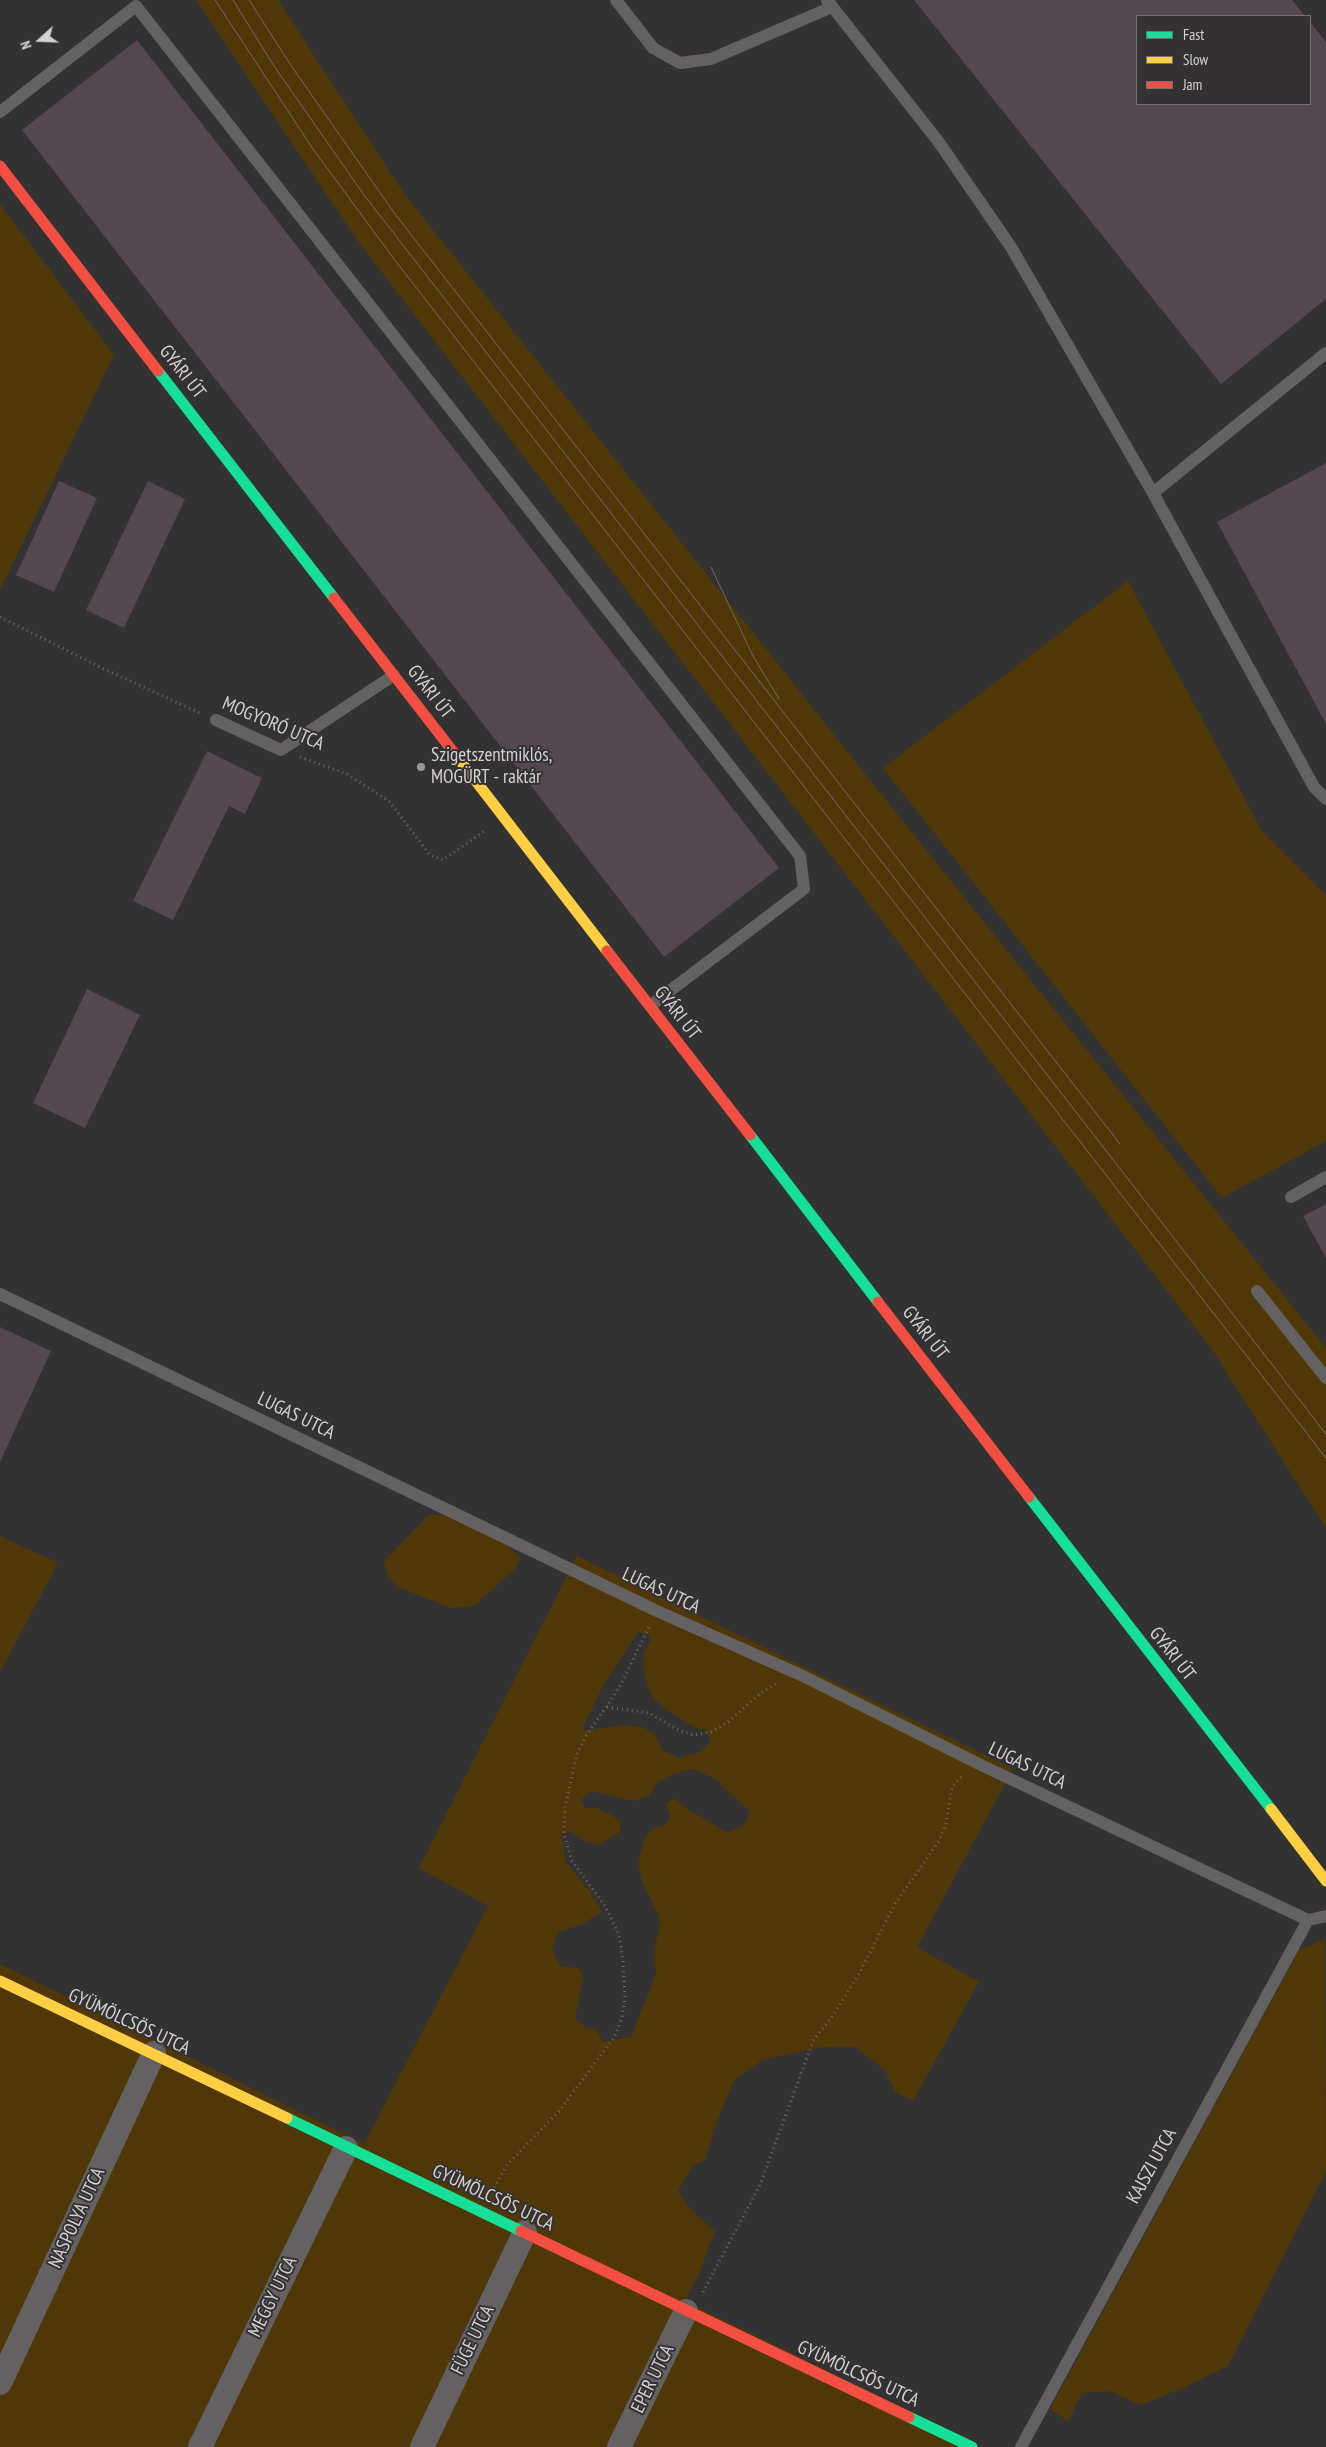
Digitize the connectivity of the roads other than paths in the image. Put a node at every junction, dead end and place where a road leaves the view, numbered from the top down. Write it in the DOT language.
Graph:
graph roads {
  1 [pos="616,0"];
  2 [pos="830,4"];
  3 [pos="0,112"];
  4 [pos="0,166"];
  5 [pos="1326,353"];
  6 [pos="1153,493"];
  7 [pos="394,675"];
  8 [pos="216,720"];
  9 [pos="1326,799"];
  10 [pos="650,1006"];
  11 [pos="1326,1177"];
  12 [pos="1291,1197"];
  13 [pos="1258,1291"];
  14 [pos="0,1294"];
  15 [pos="1326,1378"];
  16 [pos="1326,1882"];
  17 [pos="1326,1916"];
  18 [pos="1308,1920"];
  19 [pos="0,1981"];
  20 [pos="154,2053"];
  21 [pos="346,2148"];
  22 [pos="525,2232"];
  23 [pos="689,2313"];
  24 [pos="0,2383"];
  25 [pos="200,2447"];
  26 [pos="422,2447"];
  27 [pos="619,2447"];
  28 [pos="972,2447"];
  29 [pos="1021,2447"];
  1 -- 2 [label="lane"];
  2 -- 6 [label="lane"];
  3 -- 10 [label="lane"];
  4 -- 7 [label="street, GYÁRI ÚT"];
  5 -- 6 [label="lane"];
  6 -- 9 [label="lane"];
  7 -- 8 [label="lane, MOGYORÓ UTCA"];
  7 -- 10 [label="street, GYÁRI ÚT"];
  10 -- 16 [label="street, GYÁRI ÚT"];
  11 -- 12 [label="lane"];
  13 -- 15 [label="lane"];
  14 -- 18 [label="lane, LUGAS UTCA"];
  17 -- 18 [label="lane"];
  18 -- 29 [label="lane, KAJSZI UTCA"];
  19 -- 20 [label="street, GYÜMÖLCSÖS UTCA"];
  20 -- 21 [label="street, GYÜMÖLCSÖS UTCA"];
  20 -- 24 [label="street, NASPOLYA UTCA"];
  21 -- 22 [label="street, GYÜMÖLCSÖS UTCA"];
  21 -- 25 [label="street, MEGGY UTCA"];
  22 -- 23 [label="street, GYÜMÖLCSÖS UTCA"];
  22 -- 26 [label="street, FÜGE UTCA"];
  23 -- 27 [label="street, EPER UTCA"];
  23 -- 28 [label="street, GYÜMÖLCSÖS UTCA"];
}
